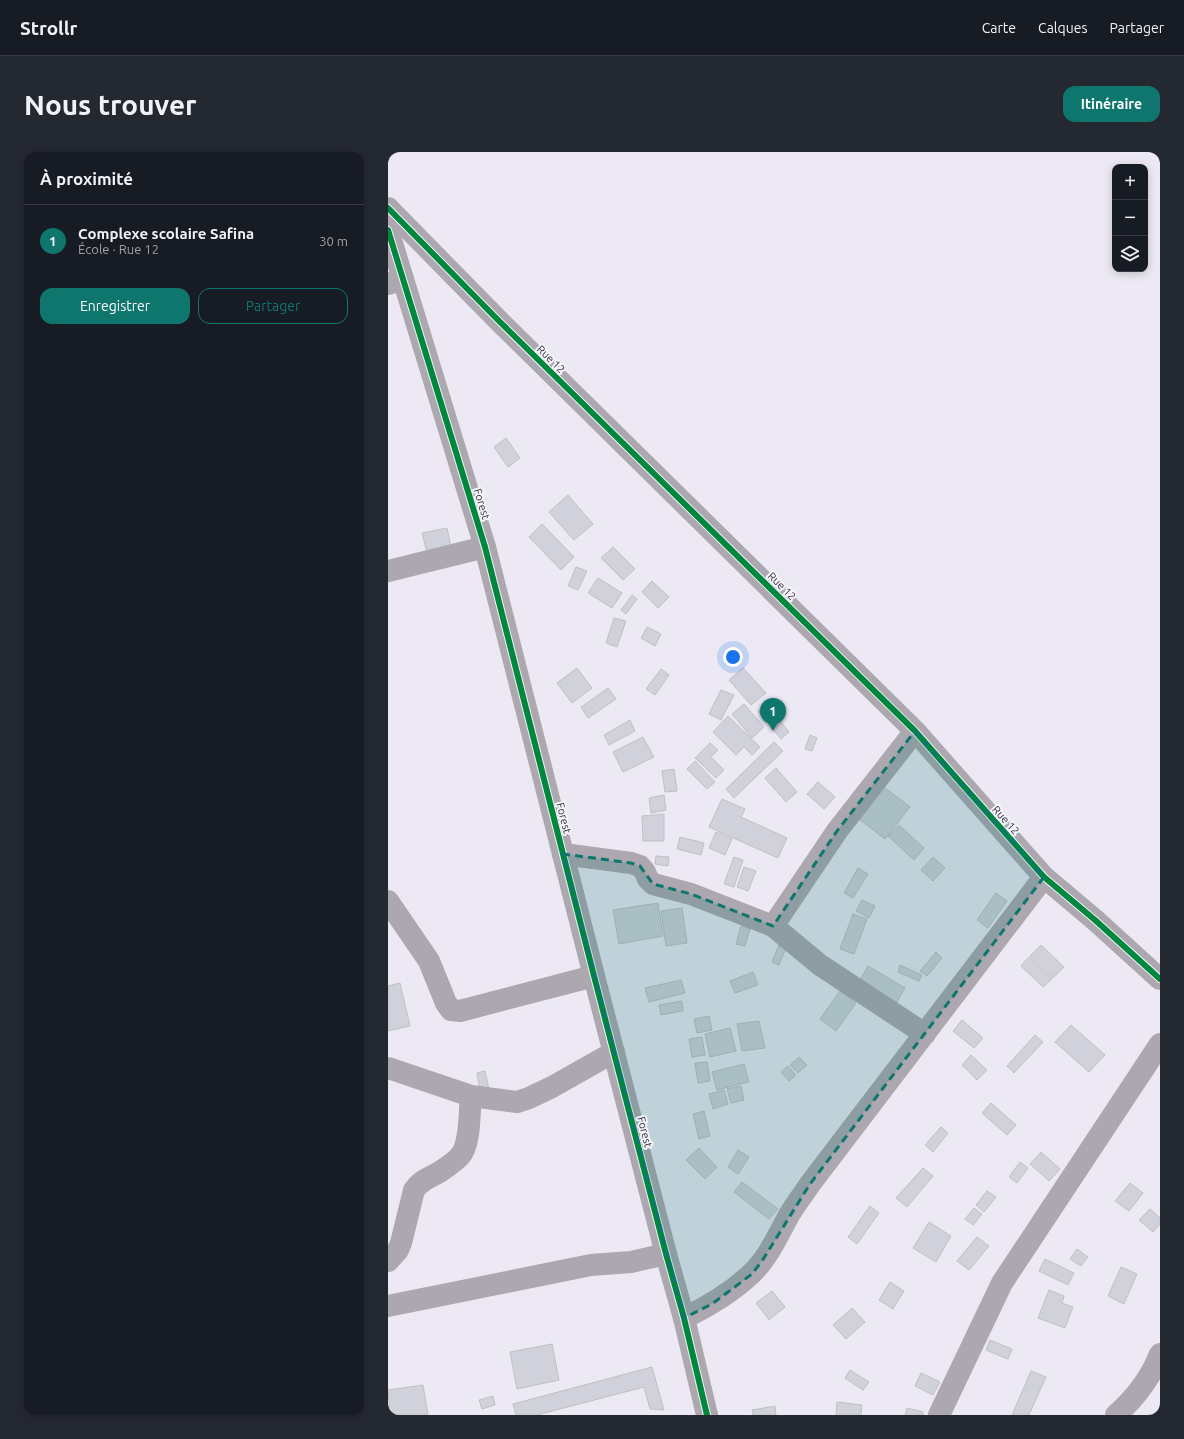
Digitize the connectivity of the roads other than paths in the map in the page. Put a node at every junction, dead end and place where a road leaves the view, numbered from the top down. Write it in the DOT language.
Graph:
graph roads {
  1 [pos="388,208"];
  2 [pos="388,230"];
  3 [pos="396,281"];
  4 [pos="485,547"];
  5 [pos="388,571"];
  6 [pos="915,731"];
  7 [pos="563,854"];
  8 [pos="1044,877"];
  9 [pos="388,901"];
  10 [pos="773,926"];
  11 [pos="594,976"];
  12 [pos="1160,979"];
  13 [pos="925,1034"];
  14 [pos="1160,1044"];
  15 [pos="614,1052"];
  16 [pos="388,1068"];
  17 [pos="471,1096"];
  18 [pos="666,1254"];
  19 [pos="388,1261"];
  20 [pos="388,1306"];
  21 [pos="684,1318"];
  22 [pos="1160,1354"];
  23 [pos="708,1415"];
  24 [pos="939,1415"];
  25 [pos="1116,1415"];
  1 -- 6 [label="street, Rue 12"];
  2 -- 3 [label="street, Forest"];
  3 -- 4 [label="street, Forest"];
  4 -- 5 [label="street"];
  4 -- 7 [label="street, Forest"];
  6 -- 8 [label="street, Rue 12"];
  6 -- 10 [label="street"];
  7 -- 10 [label="street"];
  7 -- 11 [label="street, Forest"];
  8 -- 12 [label="street, Rue 12"];
  8 -- 13 [label="street"];
  9 -- 11 [label="street"];
  10 -- 13 [label="street"];
  11 -- 15 [label="street, Forest"];
  13 -- 21 [label="street"];
  14 -- 24 [label="street"];
  15 -- 17 [label="street"];
  15 -- 18 [label="street, Forest"];
  16 -- 17 [label="street"];
  17 -- 19 [label="street"];
  18 -- 20 [label="street"];
  18 -- 21 [label="street, Forest"];
  21 -- 23 [label="street, Forest"];
  22 -- 25 [label="street"];
}
